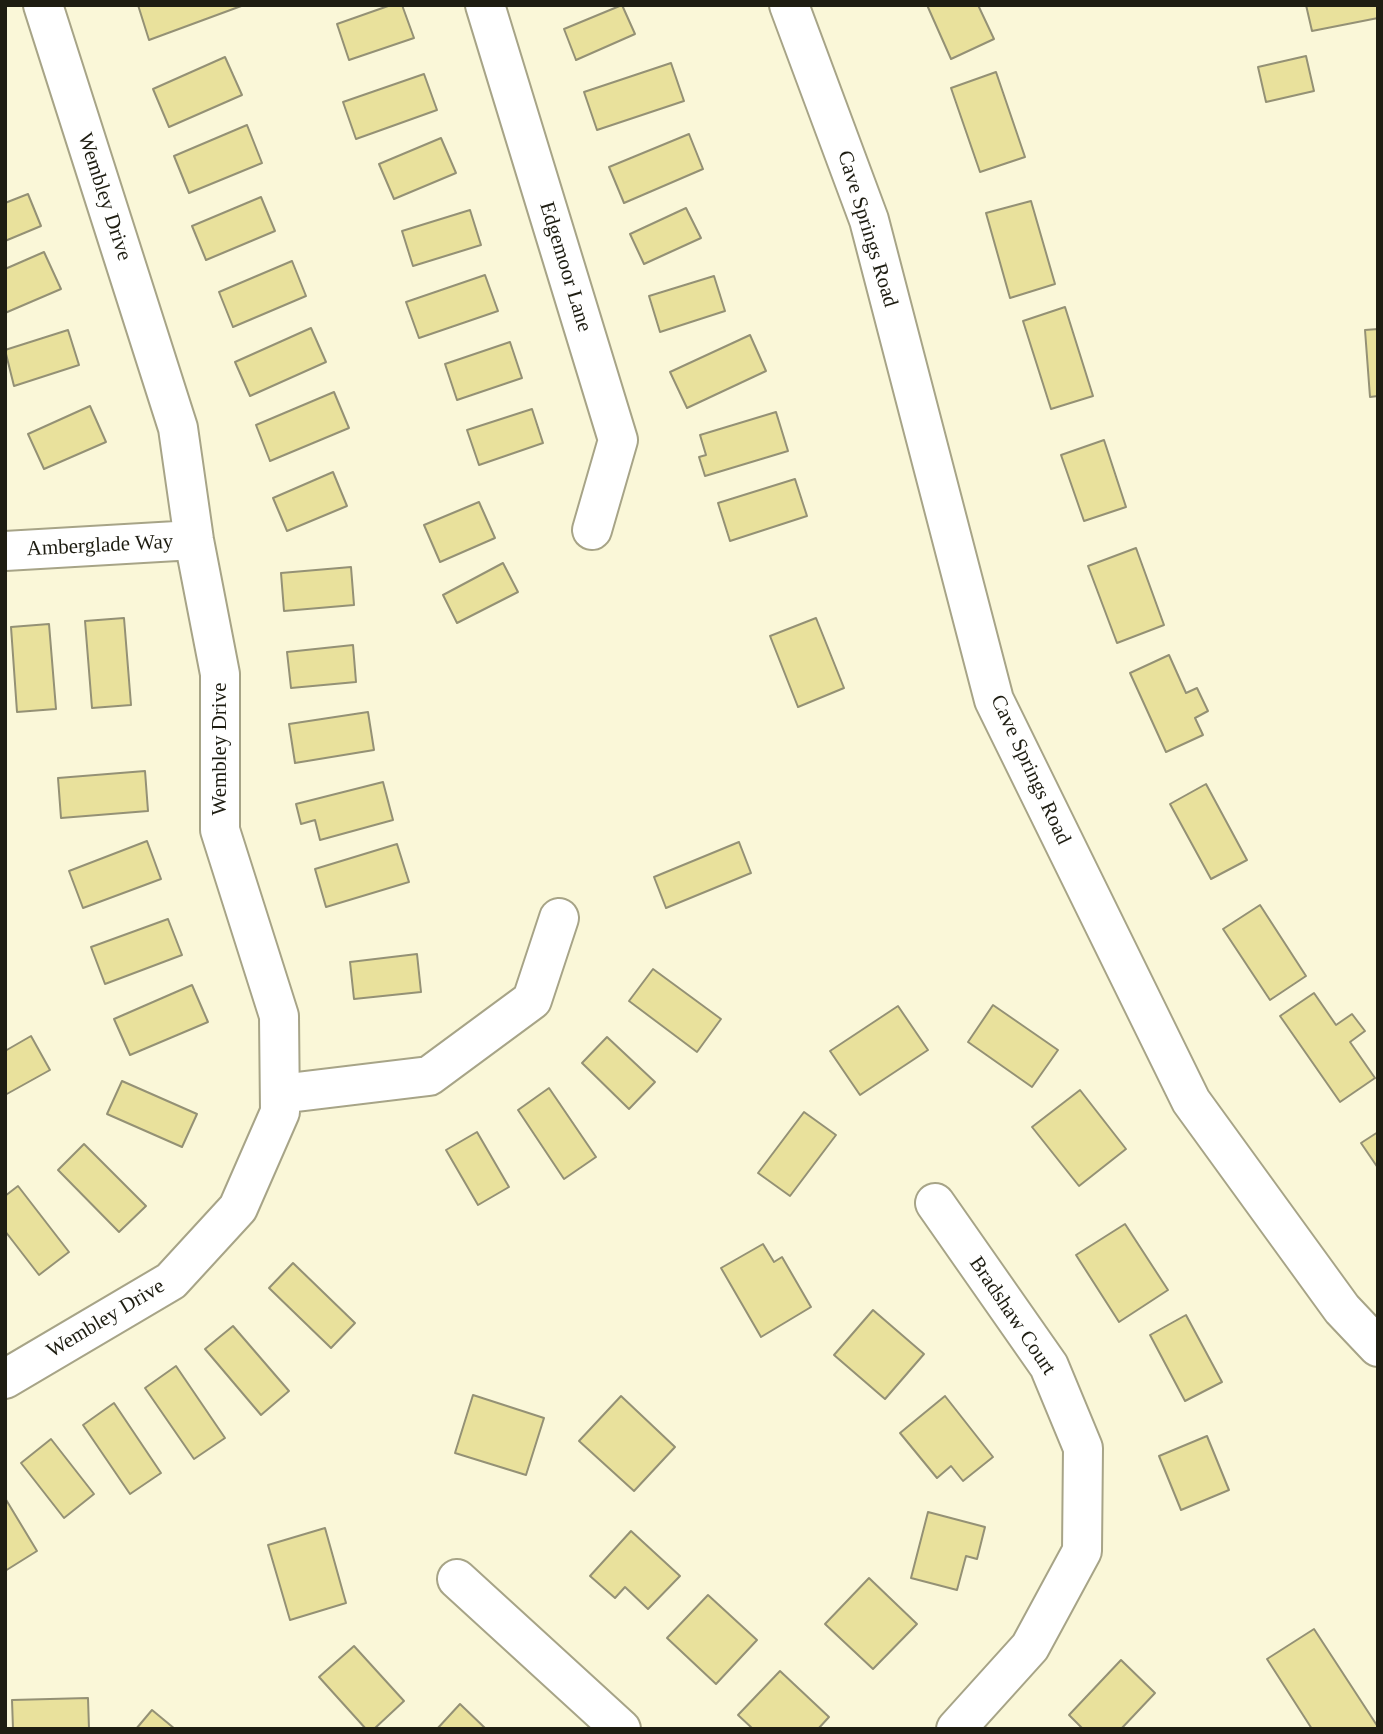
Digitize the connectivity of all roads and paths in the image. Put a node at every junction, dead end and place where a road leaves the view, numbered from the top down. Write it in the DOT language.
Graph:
graph roads {
  1 [pos="43,5"];
  2 [pos="485,5"];
  3 [pos="789,5"];
  4 [pos="592,530"];
  5 [pos="194,540"];
  6 [pos="5,551"];
  7 [pos="559,918"];
  8 [pos="280,1094"];
  9 [pos="935,1203"];
  10 [pos="1378,1347"];
  11 [pos="5,1379"];
  12 [pos="457,1578"];
  13 [pos="621,1729"];
  14 [pos="956,1729"];
  1 -- 5 [label="street, Wembley Drive"];
  2 -- 4 [label="street, Edgemoor Lane"];
  3 -- 10 [label="street, Cave Springs Road"];
  5 -- 6 [label="street, Amberglade Way"];
  5 -- 8 [label="street, Wembley Drive"];
  7 -- 8 [label="street"];
  8 -- 11 [label="street, Wembley Drive"];
  9 -- 14 [label="street, Bradshaw Court"];
  12 -- 13 [label="street"];
}
